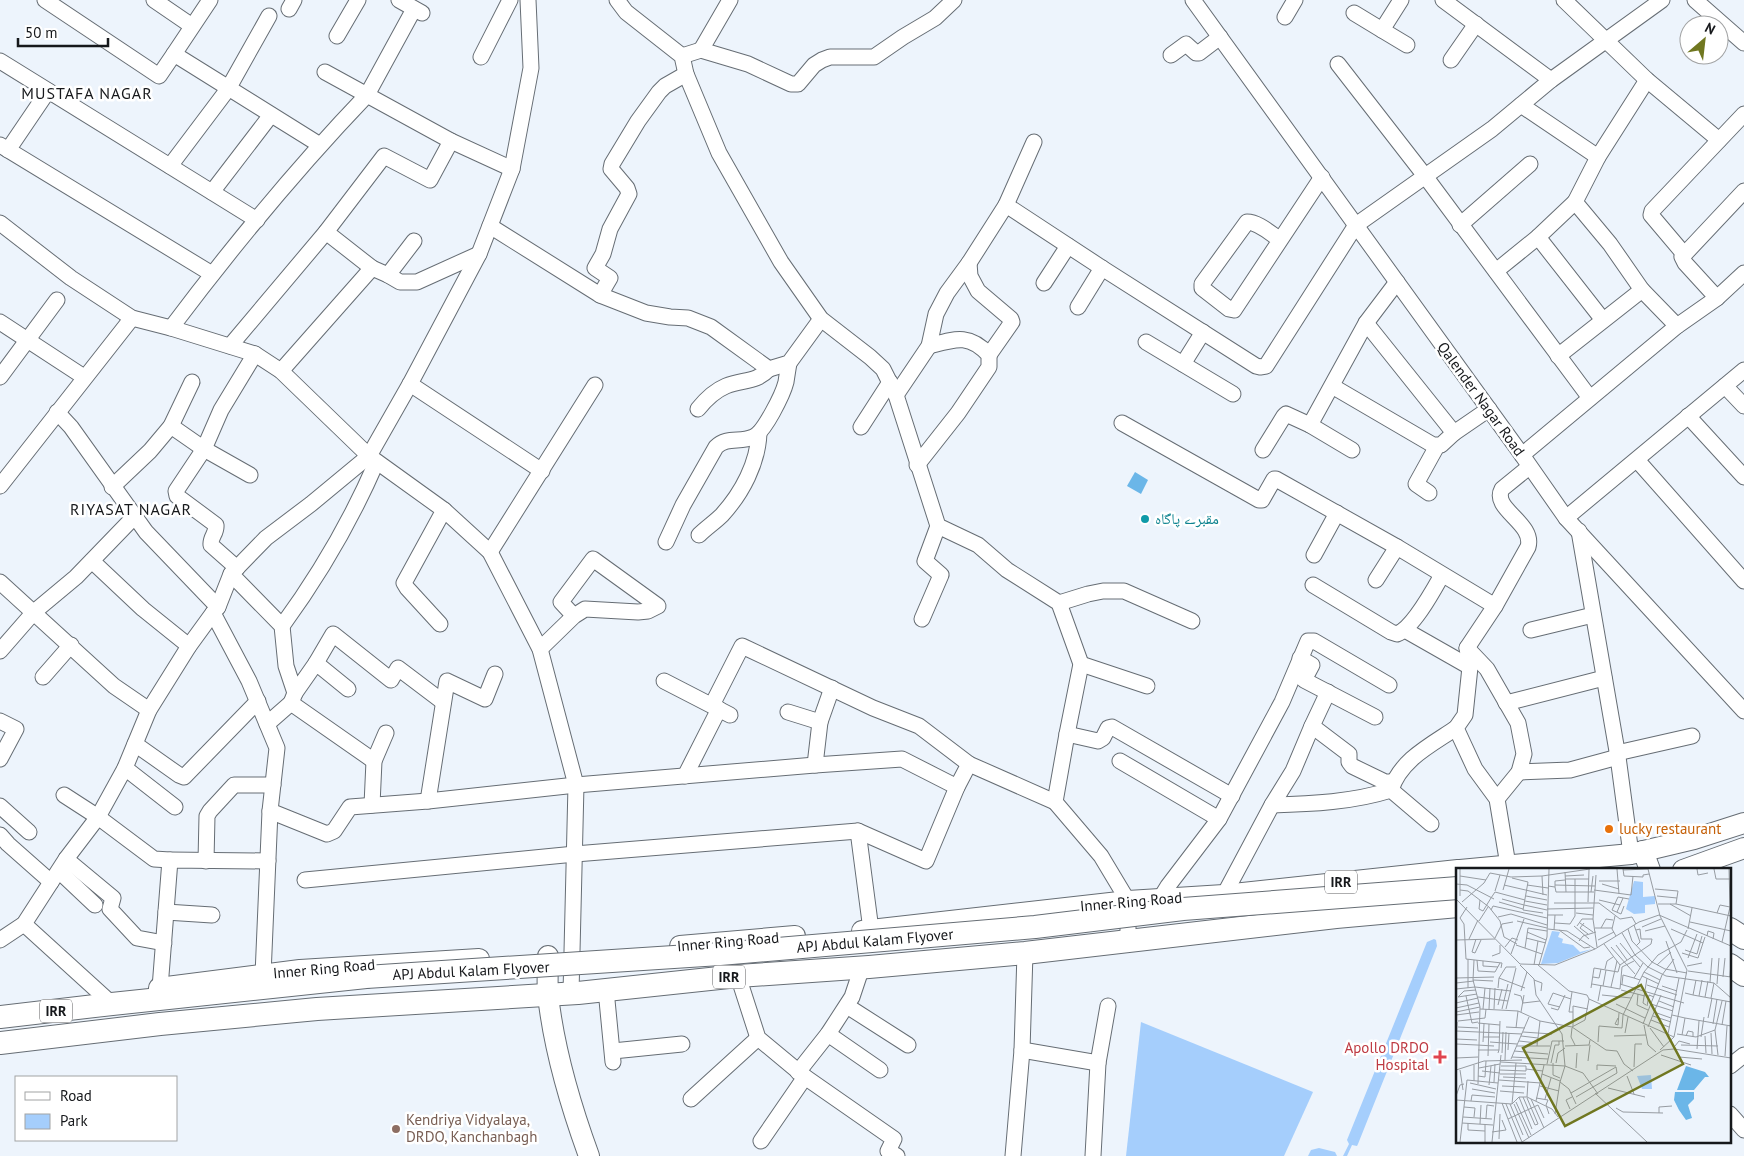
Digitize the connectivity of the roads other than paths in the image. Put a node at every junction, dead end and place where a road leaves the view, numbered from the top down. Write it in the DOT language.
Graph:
graph roads {
  1 [pos="44,0"];
  2 [pos="154,0"];
  3 [pos="210,0"];
  4 [pos="358,0"];
  5 [pos="510,0"];
  6 [pos="528,0"];
  7 [pos="617,0"];
  8 [pos="730,0"];
  9 [pos="954,0"];
  10 [pos="1193,0"];
  11 [pos="1295,0"];
  12 [pos="1400,0"];
  13 [pos="1444,0"];
  14 [pos="1564,0"];
  15 [pos="1662,0"];
  16 [pos="1696,0"];
  17 [pos="409,5"];
  18 [pos="1354,13"];
  19 [pos="269,16"];
  20 [pos="1285,17"];
  21 [pos="1476,24"];
  22 [pos="192,26"];
  23 [pos="1382,30"];
  24 [pos="338,36"];
  25 [pos="1220,37"];
  26 [pos="1606,41"];
  27 [pos="1744,43"];
  28 [pos="1408,45"];
  29 [pos="700,50"];
  30 [pos="174,54"];
  31 [pos="1171,55"];
  32 [pos="682,56"];
  33 [pos="481,57"];
  34 [pos="1451,60"];
  35 [pos="0,61"];
  36 [pos="1338,64"];
  37 [pos="325,72"];
  38 [pos="686,74"];
  39 [pos="1551,80"];
  40 [pos="1646,80"];
  41 [pos="228,89"];
  42 [pos="48,91"];
  43 [pos="367,95"];
  44 [pos="1520,105"];
  45 [pos="1744,114"];
  46 [pos="270,115"];
  47 [pos="1719,140"];
  48 [pos="452,141"];
  49 [pos="1034,142"];
  50 [pos="320,145"];
  51 [pos="4,147"];
  52 [pos="1598,157"];
  53 [pos="1530,164"];
  54 [pos="170,166"];
  55 [pos="512,169"];
  56 [pos="1322,176"];
  57 [pos="1425,176"];
  58 [pos="1744,191"];
  59 [pos="212,192"];
  60 [pos="1575,202"];
  61 [pos="1006,205"];
  62 [pos="256,220"];
  63 [pos="0,223"];
  64 [pos="1356,225"];
  65 [pos="1460,225"];
  66 [pos="490,226"];
  67 [pos="326,232"];
  68 [pos="1538,237"];
  69 [pos="1279,239"];
  70 [pos="414,241"];
  71 [pos="1068,246"];
  72 [pos="479,254"];
  73 [pos="1684,254"];
  74 [pos="969,263"];
  75 [pos="372,268"];
  76 [pos="1102,268"];
  77 [pos="1496,271"];
  78 [pos="1744,273"];
  79 [pos="212,274"];
  80 [pos="388,275"];
  81 [pos="1397,282"];
  82 [pos="1044,283"];
  83 [pos="1642,290"];
  84 [pos="600,295"];
  85 [pos="1717,298"];
  86 [pos="58,300"];
  87 [pos="1078,307"];
  88 [pos="132,318"];
  89 [pos="821,319"];
  90 [pos="1603,320"];
  91 [pos="0,322"];
  92 [pos="1366,323"];
  93 [pos="1677,326"];
  94 [pos="171,328"];
  95 [pos="1203,332"];
  96 [pos="27,340"];
  97 [pos="1146,342"];
  98 [pos="230,346"];
  99 [pos="930,346"];
  100 [pos="255,354"];
  101 [pos="989,355"];
  102 [pos="1558,356"];
  103 [pos="789,362"];
  104 [pos="1183,364"];
  105 [pos="770,369"];
  106 [pos="1744,370"];
  107 [pos="281,371"];
  108 [pos="0,377"];
  109 [pos="84,377"];
  110 [pos="192,382"];
  111 [pos="410,384"];
  112 [pos="595,384"];
  113 [pos="1332,386"];
  114 [pos="1725,386"];
  115 [pos="893,389"];
  116 [pos="1233,394"];
  117 [pos="1590,398"];
  118 [pos="1744,406"];
  119 [pos="698,409"];
  120 [pos="1489,410"];
  121 [pos="57,412"];
  122 [pos="1688,416"];
  123 [pos="1122,423"];
  124 [pos="1310,425"];
  125 [pos="171,426"];
  126 [pos="861,427"];
  127 [pos="1454,433"];
  128 [pos="759,434"];
  129 [pos="1438,446"];
  130 [pos="204,449"];
  131 [pos="1263,450"];
  132 [pos="1352,450"];
  133 [pos="372,460"];
  134 [pos="1637,460"];
  135 [pos="1526,461"];
  136 [pos="917,465"];
  137 [pos="542,471"];
  138 [pos="250,475"];
  139 [pos="1744,477"];
  140 [pos="0,486"];
  141 [pos="112,487"];
  142 [pos="1429,493"];
  143 [pos="444,510"];
  144 [pos="1336,513"];
  145 [pos="134,517"];
  146 [pos="1566,518"];
  147 [pos="938,526"];
  148 [pos="1579,531"];
  149 [pos="698,535"];
  150 [pos="666,542"];
  151 [pos="1397,547"];
  152 [pos="490,552"];
  153 [pos="1314,555"];
  154 [pos="92,561"];
  155 [pos="234,571"];
  156 [pos="1442,576"];
  157 [pos="1376,580"];
  158 [pos="1744,581"];
  159 [pos="0,582"];
  160 [pos="1313,585"];
  161 [pos="1059,603"];
  162 [pos="1495,606"];
  163 [pos="216,610"];
  164 [pos="34,612"];
  165 [pos="1593,615"];
  166 [pos="574,616"];
  167 [pos="922,619"];
  168 [pos="1192,622"];
  169 [pos="440,624"];
  170 [pos="282,626"];
  171 [pos="1405,630"];
  172 [pos="1531,630"];
  173 [pos="71,645"];
  174 [pos="189,646"];
  175 [pos="1467,648"];
  176 [pos="540,649"];
  177 [pos="0,651"];
  178 [pos="1300,658"];
  179 [pos="316,663"];
  180 [pos="1082,664"];
  181 [pos="1470,667"];
  182 [pos="495,674"];
  183 [pos="43,677"];
  184 [pos="1604,678"];
  185 [pos="664,681"];
  186 [pos="1389,685"];
  187 [pos="1147,686"];
  188 [pos="832,688"];
  189 [pos="348,689"];
  190 [pos="1328,692"];
  191 [pos="293,698"];
  192 [pos="258,701"];
  193 [pos="443,702"];
  194 [pos="1506,703"];
  195 [pos="720,709"];
  196 [pos="148,710"];
  197 [pos="1744,711"];
  198 [pos="788,712"];
  199 [pos="1375,717"];
  200 [pos="0,721"];
  201 [pos="820,722"];
  202 [pos="267,724"];
  203 [pos="1312,726"];
  204 [pos="1456,728"];
  205 [pos="386,733"];
  206 [pos="1067,734"];
  207 [pos="1692,736"];
  208 [pos="135,744"];
  209 [pos="1617,755"];
  210 [pos="0,759"];
  211 [pos="1120,760"];
  212 [pos="374,761"];
  213 [pos="969,764"];
  214 [pos="816,765"];
  215 [pos="125,768"];
  216 [pos="1518,772"];
  217 [pos="685,776"];
  218 [pos="273,785"];
  219 [pos="576,785"];
  220 [pos="1392,786"];
  221 [pos="957,787"];
  222 [pos="64,795"];
  223 [pos="1232,796"];
  224 [pos="1497,799"];
  225 [pos="428,801"];
  226 [pos="1055,802"];
  227 [pos="372,805"];
  228 [pos="0,806"];
  229 [pos="1272,806"];
  230 [pos="175,807"];
  231 [pos="270,810"];
  232 [pos="98,818"];
  233 [pos="1219,819"];
  234 [pos="1744,823"];
  235 [pos="1431,824"];
  236 [pos="858,831"];
  237 [pos="29,832"];
  238 [pos="0,835"];
  239 [pos="1744,850"];
  240 [pos="575,854"];
  241 [pos="1641,858"];
  242 [pos="170,860"];
  243 [pos="206,861"];
  244 [pos="268,862"];
  245 [pos="1508,865"];
  246 [pos="1479,868"];
  247 [pos="1689,868"];
  248 [pos="1726,868"];
  249 [pos="1456,870"];
  250 [pos="59,871"];
  251 [pos="305,880"];
  252 [pos="1456,888"];
  253 [pos="1224,895"];
  254 [pos="1160,899"];
  255 [pos="1128,901"];
  256 [pos="95,905"];
  257 [pos="1456,906"];
  258 [pos="166,912"];
  259 [pos="212,915"];
  260 [pos="1732,919"];
  261 [pos="24,924"];
  262 [pos="1744,928"];
  263 [pos="871,930"];
  264 [pos="1732,930"];
  265 [pos="1744,938"];
  266 [pos="0,940"];
  267 [pos="1128,940"];
  268 [pos="164,943"];
  269 [pos="1025,953"];
  270 [pos="572,954"];
  271 [pos="548,956"];
  272 [pos="1732,966"];
  273 [pos="862,967"];
  274 [pos="263,975"];
  275 [pos="1744,975"];
  276 [pos="738,976"];
  277 [pos="160,988"];
  278 [pos="606,990"];
  279 [pos="571,993"];
  280 [pos="548,994"];
  281 [pos="112,1004"];
  282 [pos="847,1006"];
  283 [pos="1108,1006"];
  284 [pos="0,1018"];
  285 [pos="828,1034"];
  286 [pos="758,1038"];
  287 [pos="0,1043"];
  288 [pos="682,1044"];
  289 [pos="908,1045"];
  290 [pos="1022,1050"];
  291 [pos="1744,1055"];
  292 [pos="1098,1063"];
  293 [pos="1732,1064"];
  294 [pos="880,1070"];
  295 [pos="802,1074"];
  296 [pos="691,1099"];
  297 [pos="1732,1116"];
  298 [pos="1744,1130"];
  299 [pos="761,1141"];
  300 [pos="589,1156"];
  301 [pos="897,1156"];
  302 [pos="1013,1156"];
  303 [pos="1093,1156"];
  1 -- 30 [label="street"];
  2 -- 22 [label="street"];
  3 -- 22 [label="street"];
  4 -- 24 [label="street"];
  5 -- 33 [label="street"];
  6 -- 55 [label="street"];
  7 -- 32 [label="street"];
  8 -- 29 [label="street"];
  9 -- 29 [label="street"];
  10 -- 25 [label="street, Qalender Nagar Road"];
  11 -- 20 [label="street"];
  12 -- 23 [label="street"];
  13 -- 21 [label="street"];
  14 -- 26 [label="street"];
  15 -- 26 [label="street"];
  16 -- 27 [label="street"];
  17 -- 43 [label="street"];
  18 -- 23 [label="street"];
  19 -- 41 [label="street"];
  21 -- 34 [label="street"];
  21 -- 39 [label="street"];
  22 -- 30 [label="street"];
  23 -- 28 [label="street"];
  25 -- 31 [label="street"];
  25 -- 56 [label="street, Qalender Nagar Road"];
  26 -- 39 [label="street"];
  26 -- 40 [label="street"];
  29 -- 32 [label="street"];
  30 -- 41 [label="street"];
  32 -- 38 [label="street"];
  35 -- 42 [label="street"];
  36 -- 57 [label="street"];
  37 -- 43 [label="street"];
  38 -- 84 [label="street"];
  38 -- 89 [label="street"];
  39 -- 44 [label="street"];
  40 -- 47 [label="street"];
  40 -- 52 [label="street"];
  41 -- 46 [label="street"];
  41 -- 54 [label="street"];
  42 -- 51 [label="street"];
  42 -- 54 [label="street"];
  43 -- 48 [label="street"];
  43 -- 50 [label="street"];
  44 -- 52 [label="street"];
  44 -- 57 [label="street"];
  45 -- 47 [label="street"];
  46 -- 50 [label="street"];
  46 -- 59 [label="street"];
  47 -- 73 [label="street"];
  48 -- 55 [label="street"];
  48 -- 67 [label="street"];
  49 -- 61 [label="street"];
  50 -- 62 [label="street"];
  51 -- 79 [label="street"];
  52 -- 60 [label="street"];
  53 -- 65 [label="street"];
  54 -- 59 [label="street"];
  55 -- 66 [label="street"];
  56 -- 64 [label="street, Qalender Nagar Road"];
  56 -- 69 [label="street"];
  57 -- 64 [label="street"];
  57 -- 65 [label="street"];
  58 -- 73 [label="street"];
  59 -- 62 [label="street"];
  60 -- 68 [label="street"];
  60 -- 83 [label="street"];
  61 -- 71 [label="street"];
  61 -- 74 [label="street"];
  62 -- 79 [label="street"];
  63 -- 88 [label="street"];
  64 -- 81 [label="street, Qalender Nagar Road"];
  64 -- 95 [label="street"];
  65 -- 77 [label="street"];
  66 -- 72 [label="street"];
  66 -- 84 [label="street"];
  67 -- 75 [label="street"];
  67 -- 98 [label="street"];
  68 -- 77 [label="street"];
  68 -- 90 [label="street"];
  69 -- 69 [label="street"];
  70 -- 80 [label="street"];
  71 -- 76 [label="street"];
  71 -- 82 [label="street"];
  72 -- 80 [label="street"];
  72 -- 111 [label="street"];
  73 -- 85 [label="street"];
  74 -- 99 [label="street"];
  74 -- 101 [label="street"];
  75 -- 80 [label="street"];
  75 -- 107 [label="street"];
  76 -- 87 [label="street"];
  76 -- 95 [label="street"];
  77 -- 102 [label="street"];
  78 -- 85 [label="street"];
  79 -- 94 [label="street"];
  81 -- 92 [label="street"];
  81 -- 120 [label="street, Qalender Nagar Road"];
  83 -- 90 [label="street"];
  83 -- 93 [label="street"];
  84 -- 105 [label="street"];
  85 -- 93 [label="street"];
  86 -- 96 [label="street"];
  88 -- 94 [label="street"];
  88 -- 109 [label="street"];
  89 -- 103 [label="street"];
  89 -- 115 [label="street"];
  90 -- 102 [label="street"];
  91 -- 96 [label="street"];
  92 -- 113 [label="street"];
  92 -- 127 [label="street"];
  93 -- 117 [label="street"];
  94 -- 98 [label="street"];
  95 -- 104 [label="street"];
  96 -- 108 [label="street"];
  96 -- 109 [label="street"];
  97 -- 104 [label="street"];
  98 -- 100 [label="street"];
  99 -- 101 [label="street"];
  99 -- 115 [label="street"];
  100 -- 107 [label="street"];
  100 -- 130 [label="street"];
  101 -- 136 [label="street"];
  102 -- 117 [label="street"];
  103 -- 105 [label="street"];
  103 -- 128 [label="street"];
  104 -- 116 [label="street"];
  105 -- 119 [label="street"];
  106 -- 114 [label="street"];
  107 -- 133 [label="street"];
  109 -- 121 [label="street"];
  110 -- 125 [label="street"];
  111 -- 133 [label="street"];
  111 -- 137 [label="street"];
  112 -- 137 [label="street"];
  113 -- 124 [label="street"];
  113 -- 129 [label="street"];
  114 -- 118 [label="street"];
  114 -- 122 [label="street"];
  115 -- 126 [label="street"];
  115 -- 136 [label="street"];
  117 -- 135 [label="street"];
  120 -- 127 [label="street"];
  120 -- 135 [label="street, Qalender Nagar Road"];
  121 -- 140 [label="street"];
  121 -- 141 [label="street"];
  122 -- 134 [label="street"];
  122 -- 139 [label="street"];
  123 -- 144 [label="street"];
  124 -- 131 [label="street"];
  124 -- 132 [label="street"];
  125 -- 130 [label="street"];
  125 -- 141 [label="street"];
  127 -- 129 [label="street"];
  128 -- 149 [label="street"];
  128 -- 150 [label="street"];
  129 -- 142 [label="street"];
  130 -- 138 [label="street"];
  130 -- 155 [label="street"];
  133 -- 143 [label="street"];
  133 -- 155 [label="street"];
  133 -- 170 [label="street"];
  134 -- 146 [label="street"];
  134 -- 158 [label="street"];
  135 -- 146 [label="street, Qalender Nagar Road"];
  135 -- 162 [label="street"];
  136 -- 147 [label="street"];
  137 -- 152 [label="street"];
  141 -- 145 [label="street"];
  143 -- 152 [label="street"];
  143 -- 169 [label="street"];
  144 -- 151 [label="street"];
  144 -- 153 [label="street"];
  145 -- 154 [label="street"];
  145 -- 163 [label="street"];
  146 -- 148 [label="street, Qalender Nagar Road"];
  147 -- 161 [label="street"];
  147 -- 167 [label="street"];
  148 -- 165 [label="street"];
  148 -- 197 [label="street, Qalender Nagar Road"];
  151 -- 156 [label="street"];
  151 -- 157 [label="street"];
  152 -- 176 [label="street"];
  154 -- 164 [label="street"];
  154 -- 174 [label="street"];
  155 -- 163 [label="street"];
  155 -- 170 [label="street"];
  156 -- 162 [label="street"];
  156 -- 171 [label="street"];
  159 -- 164 [label="street"];
  160 -- 171 [label="street"];
  161 -- 168 [label="street"];
  161 -- 180 [label="street"];
  162 -- 175 [label="street"];
  163 -- 174 [label="street"];
  163 -- 192 [label="street"];
  164 -- 173 [label="street"];
  164 -- 177 [label="street"];
  165 -- 172 [label="street"];
  165 -- 184 [label="street"];
  166 -- 166 [label="street"];
  166 -- 176 [label="street"];
  170 -- 191 [label="street"];
  171 -- 181 [label="street"];
  173 -- 183 [label="street"];
  173 -- 196 [label="street"];
  174 -- 196 [label="street"];
  175 -- 181 [label="street"];
  175 -- 194 [label="street"];
  176 -- 219 [label="street"];
  178 -- 186 [label="street"];
  178 -- 190 [label="street"];
  178 -- 223 [label="street"];
  179 -- 189 [label="street"];
  179 -- 191 [label="street"];
  179 -- 193 [label="street"];
  180 -- 187 [label="street"];
  180 -- 206 [label="street"];
  181 -- 204 [label="street"];
  182 -- 193 [label="street"];
  184 -- 194 [label="street"];
  184 -- 209 [label="street"];
  185 -- 195 [label="street"];
  188 -- 195 [label="street"];
  188 -- 201 [label="street"];
  188 -- 213 [label="street"];
  190 -- 199 [label="street"];
  190 -- 203 [label="street"];
  191 -- 202 [label="street"];
  191 -- 212 [label="street"];
  192 -- 202 [label="street"];
  192 -- 208 [label="street"];
  193 -- 225 [label="street"];
  194 -- 216 [label="street"];
  195 -- 217 [label="street"];
  196 -- 208 [label="street"];
  198 -- 201 [label="street"];
  200 -- 210 [label="street"];
  201 -- 214 [label="street"];
  202 -- 218 [label="street"];
  203 -- 220 [label="street"];
  203 -- 229 [label="street"];
  204 -- 220 [label="street"];
  204 -- 224 [label="street"];
  205 -- 212 [label="street"];
  206 -- 223 [label="street"];
  206 -- 226 [label="street"];
  207 -- 209 [label="street"];
  208 -- 215 [label="street"];
  209 -- 216 [label="street"];
  209 -- 241 [label="street"];
  211 -- 233 [label="street"];
  212 -- 227 [label="street"];
  213 -- 221 [label="street"];
  213 -- 226 [label="street"];
  214 -- 217 [label="street"];
  214 -- 221 [label="street"];
  215 -- 230 [label="street"];
  215 -- 232 [label="street"];
  216 -- 224 [label="street"];
  217 -- 219 [label="street"];
  218 -- 231 [label="street"];
  218 -- 243 [label="street"];
  219 -- 225 [label="street"];
  219 -- 240 [label="street"];
  220 -- 229 [label="street"];
  220 -- 235 [label="street"];
  221 -- 236 [label="street"];
  222 -- 232 [label="street"];
  223 -- 233 [label="street"];
  224 -- 245 [label="street"];
  225 -- 227 [label="street"];
  226 -- 255 [label="street"];
  227 -- 231 [label="street"];
  228 -- 237 [label="street"];
  229 -- 253 [label="street"];
  231 -- 244 [label="street"];
  232 -- 242 [label="street"];
  232 -- 250 [label="street"];
  233 -- 254 [label="street"];
  234 -- 241 [label="main road, Inner Ring Road"];
  236 -- 240 [label="street"];
  236 -- 263 [label="street"];
  238 -- 250 [label="street"];
  239 -- 247 [label="main road"];
  239 -- 248 [label="main road"];
  240 -- 251 [label="street"];
  240 -- 270 [label="street"];
  241 -- 245 [label="main road, Inner Ring Road / IRR"];
  242 -- 243 [label="street"];
  242 -- 258 [label="street"];
  243 -- 244 [label="street"];
  244 -- 274 [label="street"];
  245 -- 246 [label="main road, Inner Ring Road / IRR"];
  249 -- 253 [label="main road, Inner Ring Road / IRR"];
  250 -- 256 [label="street"];
  250 -- 261 [label="street"];
  250 -- 268 [label="street"];
  252 -- 281 [label="highway, APJ Abdul Kalam Flyover, bridge"];
  253 -- 254 [label="main road, Inner Ring Road / IRR"];
  254 -- 255 [label="main road, Inner Ring Road / IRR"];
  255 -- 263 [label="main road, Inner Ring Road / IRR"];
  255 -- 267 [label="street"];
  257 -- 267 [label="highway, IRR"];
  258 -- 259 [label="street"];
  258 -- 268 [label="street"];
  260 -- 262 [label="main road"];
  261 -- 266 [label="street"];
  261 -- 281 [label="street"];
  263 -- 270 [label="main road, Inner Ring Road / IRR"];
  264 -- 265 [label="highway"];
  267 -- 269 [label="highway, IRR"];
  268 -- 277 [label="street"];
  269 -- 273 [label="highway, IRR"];
  269 -- 290 [label="street"];
  270 -- 271 [label="main road, Inner Ring Road / IRR"];
  270 -- 279 [label="street"];
  271 -- 274 [label="main road, Inner Ring Road / IRR"];
  271 -- 280 [label="main road"];
  272 -- 275 [label="highway"];
  273 -- 276 [label="highway, IRR"];
  273 -- 282 [label="street"];
  274 -- 277 [label="main road, Inner Ring Road / IRR"];
  276 -- 278 [label="highway, IRR"];
  276 -- 286 [label="street"];
  277 -- 281 [label="main road, Inner Ring Road / IRR"];
  278 -- 279 [label="highway, IRR"];
  278 -- 288 [label="street"];
  279 -- 280 [label="highway, IRR"];
  280 -- 287 [label="highway, IRR"];
  280 -- 300 [label="main road"];
  281 -- 284 [label="highway, Inner Ring Road / IRR"];
  282 -- 285 [label="street"];
  282 -- 289 [label="street"];
  283 -- 292 [label="street"];
  285 -- 294 [label="street"];
  285 -- 295 [label="street"];
  286 -- 295 [label="street"];
  286 -- 296 [label="street"];
  290 -- 292 [label="street"];
  290 -- 302 [label="street"];
  291 -- 293 [label="street"];
  292 -- 303 [label="street"];
  295 -- 299 [label="street"];
  295 -- 301 [label="street"];
  297 -- 298 [label="street"];
}
